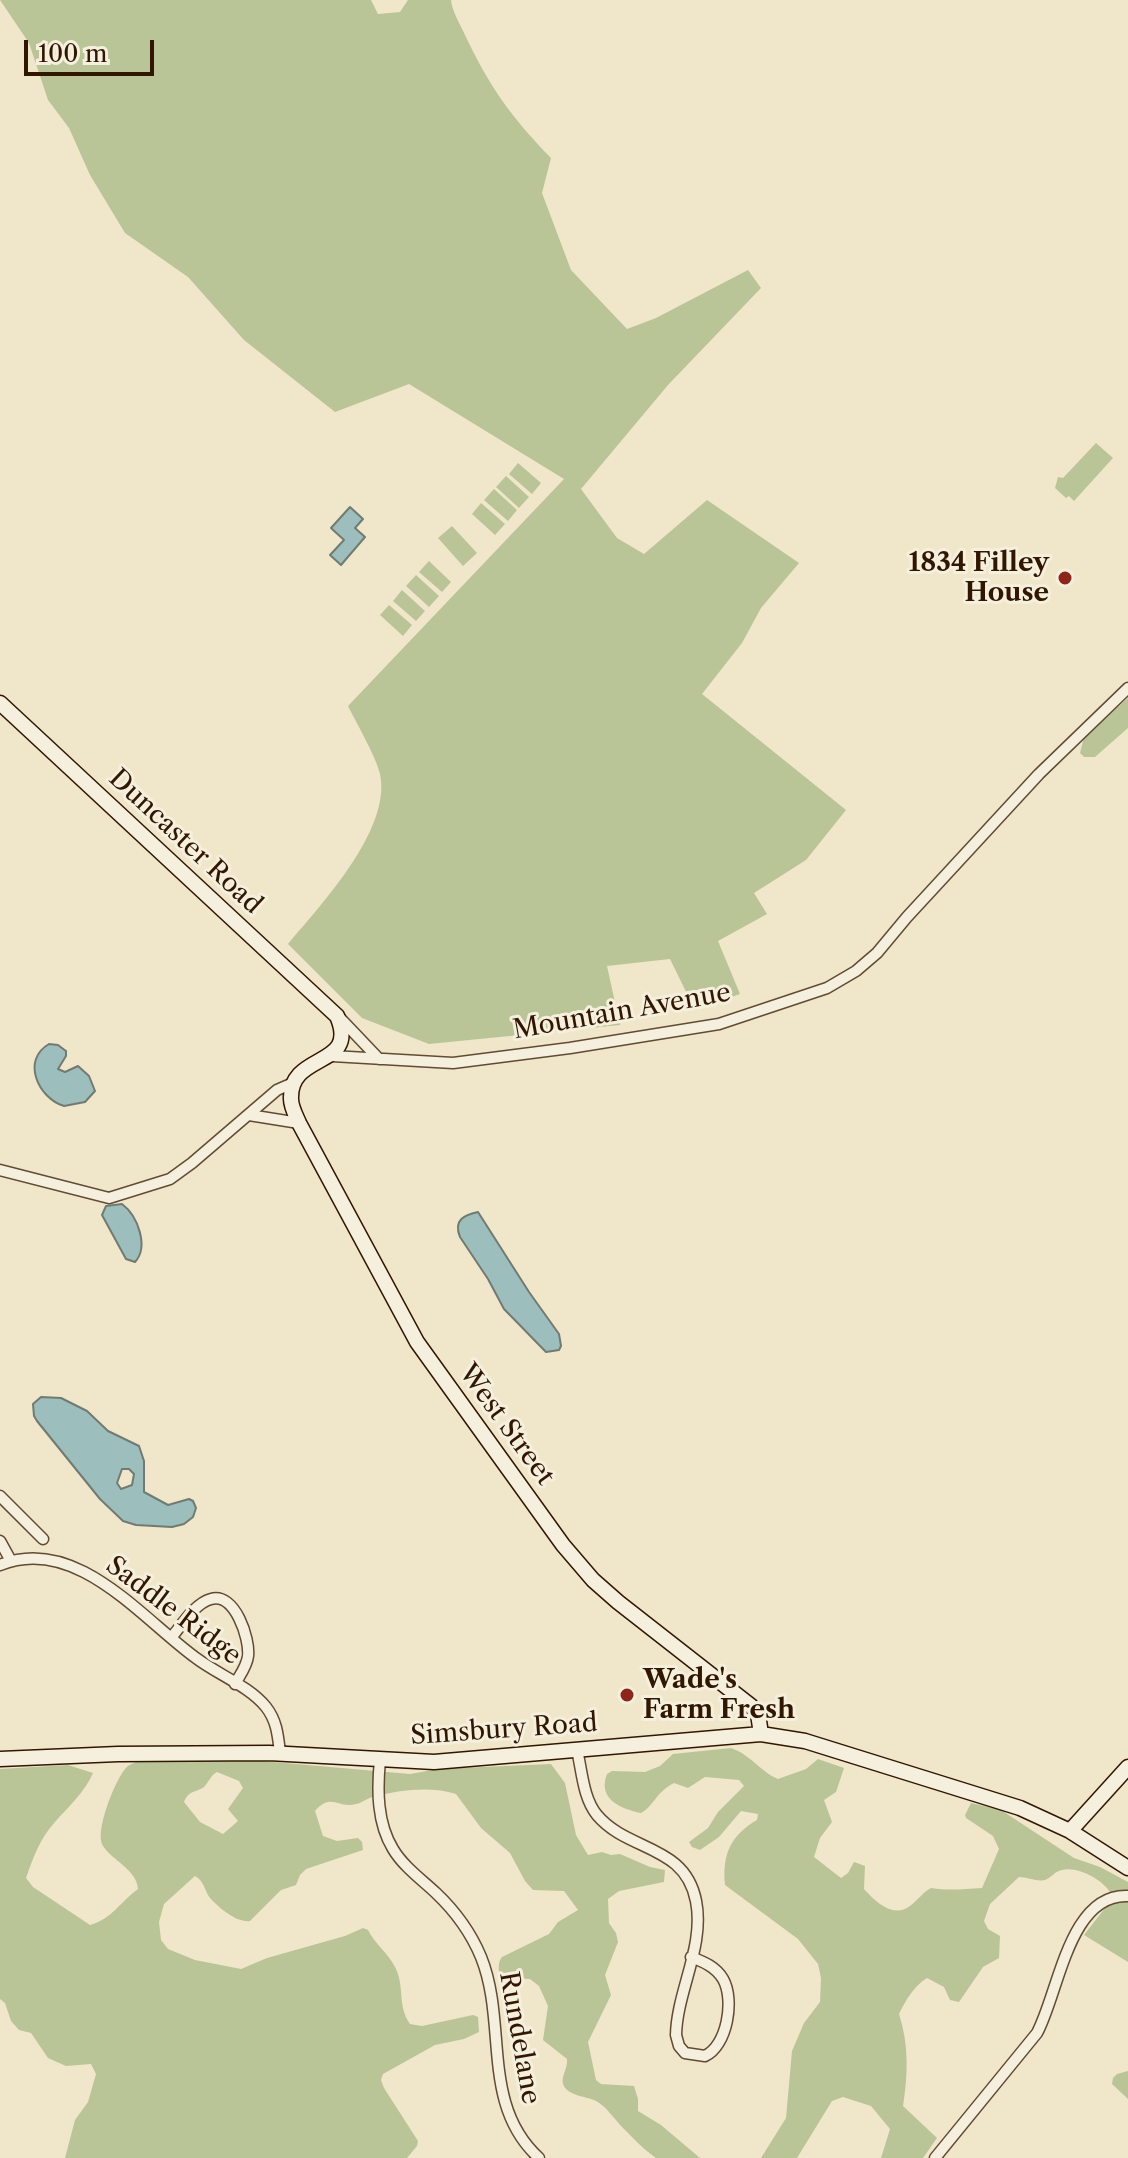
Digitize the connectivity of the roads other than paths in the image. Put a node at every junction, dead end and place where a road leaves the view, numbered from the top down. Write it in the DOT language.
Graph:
graph roads {
  1 [pos="1128,688"];
  2 [pos="0,703"];
  3 [pos="337,1016"];
  4 [pos="332,1056"];
  5 [pos="379,1059"];
  6 [pos="293,1083"];
  7 [pos="249,1115"];
  8 [pos="299,1123"];
  9 [pos="0,1170"];
  10 [pos="0,1496"];
  11 [pos="43,1539"];
  12 [pos="0,1541"];
  13 [pos="5,1563"];
  14 [pos="171,1638"];
  15 [pos="235,1684"];
  16 [pos="761,1734"];
  17 [pos="577,1750"];
  18 [pos="280,1753"];
  19 [pos="0,1759"];
  20 [pos="380,1760"];
  21 [pos="1128,1767"];
  22 [pos="1070,1831"];
  23 [pos="1128,1868"];
  24 [pos="1128,1896"];
  25 [pos="691,1957"];
  26 [pos="539,2158"];
  27 [pos="935,2158"];
  1 -- 5 [label="street, Mountain Avenue"];
  2 -- 3 [label="street, Duncaster Road"];
  3 -- 4 [label="street"];
  3 -- 5 [label="street, Duncaster Road"];
  4 -- 5 [label="street, Mountain Avenue"];
  4 -- 6 [label="street"];
  6 -- 7 [label="street"];
  6 -- 8 [label="street, West Street"];
  7 -- 8 [label="street"];
  7 -- 9 [label="street"];
  8 -- 16 [label="street, West Street"];
  10 -- 11 [label="street"];
  12 -- 13 [label="street"];
  13 -- 14 [label="street, Saddle Ridge"];
  14 -- 15 [label="street, Saddle Ridge"];
  14 -- 15 [label="street"];
  15 -- 18 [label="street, Saddle Ridge"];
  16 -- 17 [label="street, Simsbury Road"];
  16 -- 22 [label="street, Simsbury Road"];
  17 -- 20 [label="street, Simsbury Road"];
  17 -- 25 [label="street"];
  18 -- 19 [label="street, Simsbury Road"];
  18 -- 20 [label="street, Simsbury Road"];
  20 -- 26 [label="street, Rundelane"];
  21 -- 22 [label="street"];
  22 -- 23 [label="street, Simsbury Road"];
  24 -- 27 [label="street"];
  25 -- 25 [label="street"];
}
